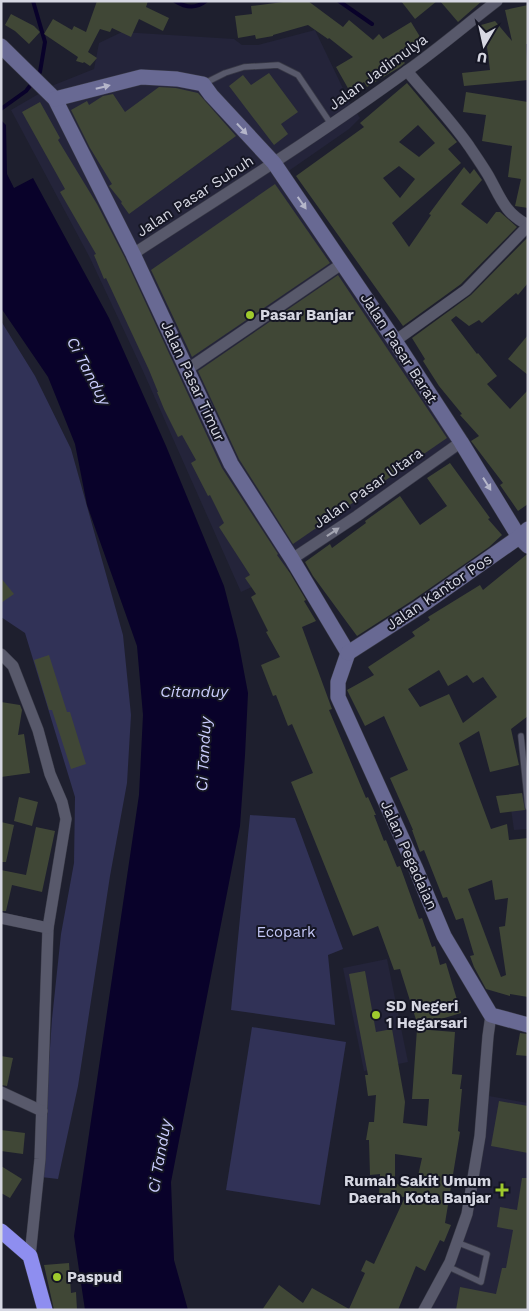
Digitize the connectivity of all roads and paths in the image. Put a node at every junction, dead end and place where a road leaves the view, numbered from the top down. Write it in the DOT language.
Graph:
graph roads {
  1 [pos="489,4"];
  2 [pos="1,46"];
  3 [pos="407,71"];
  4 [pos="203,84"];
  5 [pos="55,99"];
  6 [pos="331,124"];
  7 [pos="274,163"];
  8 [pos="528,225"];
  9 [pos="132,254"];
  10 [pos="342,262"];
  11 [pos="395,341"];
  12 [pos="188,369"];
  13 [pos="461,442"];
  14 [pos="525,537"];
  15 [pos="292,558"];
  16 [pos="348,653"];
  17 [pos="1,654"];
  18 [pos="521,736"];
  19 [pos="528,807"];
  20 [pos="1,918"];
  21 [pos="48,928"];
  22 [pos="491,1015"];
  23 [pos="528,1025"];
  24 [pos="1,1092"];
  25 [pos="42,1111"];
  26 [pos="1,1231"];
  27 [pos="456,1242"];
  28 [pos="30,1256"];
  29 [pos="446,1268"];
  30 [pos="45,1310"];
  31 [pos="424,1310"];
  1 -- 3 [label="street, Jalan Jadimulya"];
  2 -- 5 [label="street"];
  3 -- 6 [label="street, Jalan Jadimulya"];
  3 -- 8 [label="street"];
  5 -- 4 [label="street, one-way"];
  4 -- 6 [label="lane"];
  4 -- 7 [label="street, Jalan Pasar Barat, one-way"];
  5 -- 9 [label="street, Jalan Pasar Timur"];
  6 -- 7 [label="street, Jalan Jadimulya"];
  7 -- 9 [label="street, Jalan Pasar Subuh"];
  7 -- 10 [label="street, Jalan Pasar Barat, one-way"];
  8 -- 11 [label="street"];
  9 -- 12 [label="street, Jalan Pasar Timur"];
  10 -- 11 [label="street, Jalan Pasar Barat"];
  10 -- 12 [label="street"];
  11 -- 13 [label="street, Jalan Pasar Barat"];
  12 -- 15 [label="street, Jalan Pasar Timur"];
  13 -- 14 [label="street, Jalan Pasar Barat, one-way"];
  15 -- 13 [label="street, Jalan Pasar Utara, one-way"];
  14 -- 16 [label="street, Jalan Kantor Pos"];
  15 -- 16 [label="street, Jalan Pasar Timur"];
  16 -- 22 [label="street, Jalan Pegadaian"];
  17 -- 21 [label="street"];
  18 -- 19 [label="lane"];
  20 -- 21 [label="street"];
  21 -- 25 [label="street"];
  22 -- 23 [label="street"];
  22 -- 27 [label="street"];
  24 -- 25 [label="street"];
  25 -- 28 [label="street"];
  26 -- 28 [label="highway"];
  27 -- 29 [label="street"];
  27 -- 29 [label="lane"];
  28 -- 30 [label="highway"];
  29 -- 31 [label="street"];
}
